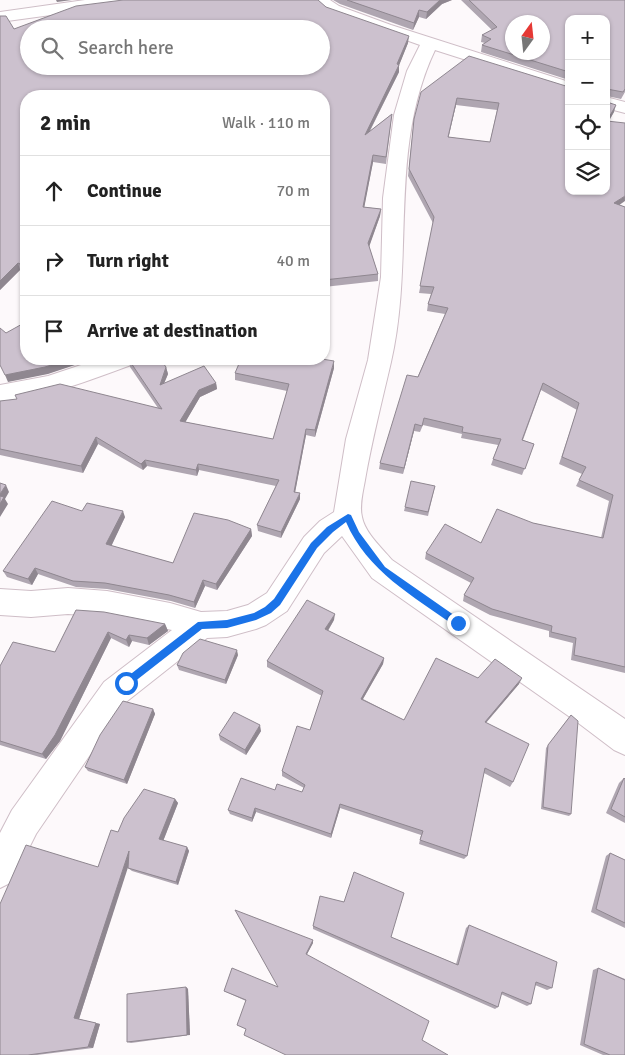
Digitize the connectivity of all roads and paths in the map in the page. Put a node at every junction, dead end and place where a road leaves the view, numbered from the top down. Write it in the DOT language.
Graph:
graph roads {
  1 [pos="124,0"];
  2 [pos="320,0"];
  3 [pos="27,6"];
  4 [pos="0,17"];
  5 [pos="430,42"];
  6 [pos="565,87"];
  7 [pos="610,103"];
  8 [pos="625,108"];
  9 [pos="107,365"];
  10 [pos="0,394"];
  11 [pos="348,517"];
  12 [pos="0,602"];
  13 [pos="201,625"];
  14 [pos="625,739"];
  15 [pos="0,870"];
  1 -- 3 [label="street"];
  2 -- 5 [label="street"];
  3 -- 4 [label="street"];
  5 -- 6 [label="street"];
  5 -- 11 [label="street"];
  7 -- 8 [label="street"];
  9 -- 10 [label="street"];
  11 -- 13 [label="street"];
  11 -- 14 [label="street"];
  12 -- 13 [label="street"];
  13 -- 15 [label="street"];
}
